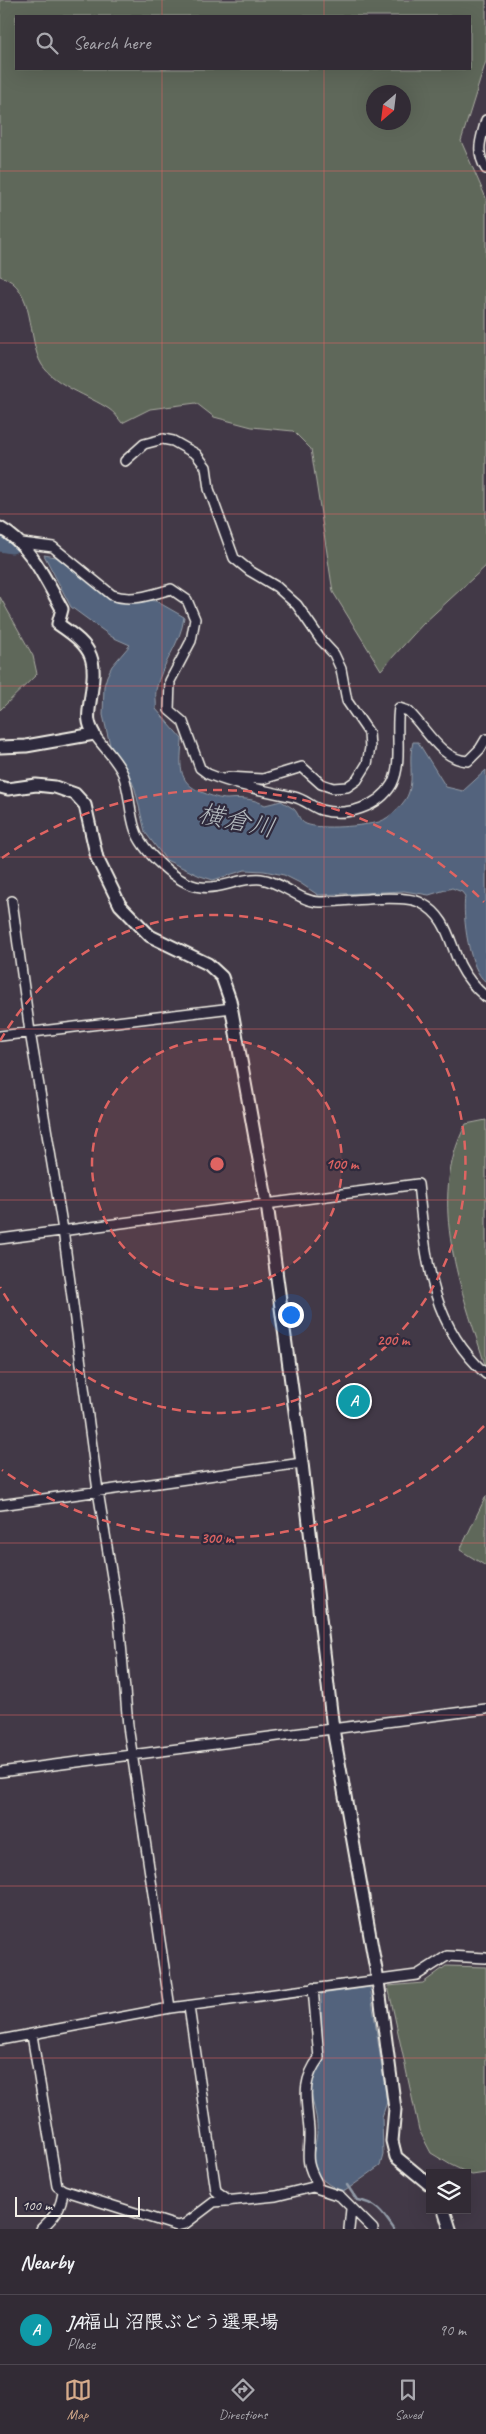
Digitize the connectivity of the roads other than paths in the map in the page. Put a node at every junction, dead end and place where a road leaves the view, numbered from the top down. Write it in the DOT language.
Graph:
graph roads {
  1 [pos="486,120"];
  2 [pos="486,170"];
  3 [pos="125,461"];
  4 [pos="0,528"];
  5 [pos="22,543"];
  6 [pos="94,734"];
  7 [pos="486,739"];
  8 [pos="0,747"];
  9 [pos="215,777"];
  10 [pos="0,787"];
  11 [pos="12,901"];
  12 [pos="486,997"];
  13 [pos="232,1008"];
  14 [pos="30,1032"];
  15 [pos="0,1036"];
  16 [pos="267,1204"];
  17 [pos="63,1230"];
  18 [pos="0,1239"];
  19 [pos="486,1374"];
  20 [pos="302,1463"];
  21 [pos="98,1491"];
  22 [pos="0,1505"];
  23 [pos="486,1709"];
  24 [pos="333,1728"];
  25 [pos="132,1754"];
  26 [pos="0,1772"];
  27 [pos="486,1958"];
  28 [pos="378,1981"];
  29 [pos="313,1988"];
  30 [pos="189,2007"];
  31 [pos="170,2008"];
  32 [pos="32,2036"];
  33 [pos="0,2040"];
  34 [pos="426,2182"];
  35 [pos="313,2187"];
  36 [pos="62,2190"];
  37 [pos="230,2201"];
  38 [pos="350,2209"];
  39 [pos="445,2214"];
  40 [pos="41,2229"];
  41 [pos="349,2229"];
  42 [pos="372,2229"];
  43 [pos="450,2229"];
  1 -- 2 [label="street"];
  3 -- 9 [label="street"];
  4 -- 5 [label="street"];
  5 -- 6 [label="street"];
  5 -- 9 [label="street"];
  6 -- 8 [label="street"];
  6 -- 12 [label="street"];
  7 -- 9 [label="street"];
  10 -- 13 [label="street"];
  11 -- 14 [label="street"];
  13 -- 14 [label="street"];
  13 -- 16 [label="street"];
  14 -- 15 [label="street"];
  14 -- 17 [label="street"];
  16 -- 17 [label="street"];
  16 -- 19 [label="street"];
  16 -- 20 [label="street"];
  17 -- 18 [label="street"];
  17 -- 21 [label="street"];
  20 -- 21 [label="street"];
  20 -- 24 [label="street"];
  21 -- 22 [label="street"];
  21 -- 25 [label="street"];
  23 -- 24 [label="street"];
  24 -- 25 [label="street"];
  24 -- 28 [label="street"];
  25 -- 26 [label="street"];
  25 -- 31 [label="street"];
  27 -- 28 [label="street"];
  28 -- 29 [label="street"];
  28 -- 34 [label="street"];
  29 -- 30 [label="street"];
  29 -- 35 [label="street"];
  30 -- 31 [label="street"];
  30 -- 37 [label="street"];
  31 -- 32 [label="street"];
  32 -- 33 [label="street"];
  32 -- 36 [label="street"];
  35 -- 37 [label="street"];
  35 -- 38 [label="street"];
  36 -- 37 [label="street"];
  36 -- 40 [label="street"];
  38 -- 41 [label="street"];
  38 -- 42 [label="street"];
  39 -- 43 [label="street"];
}
